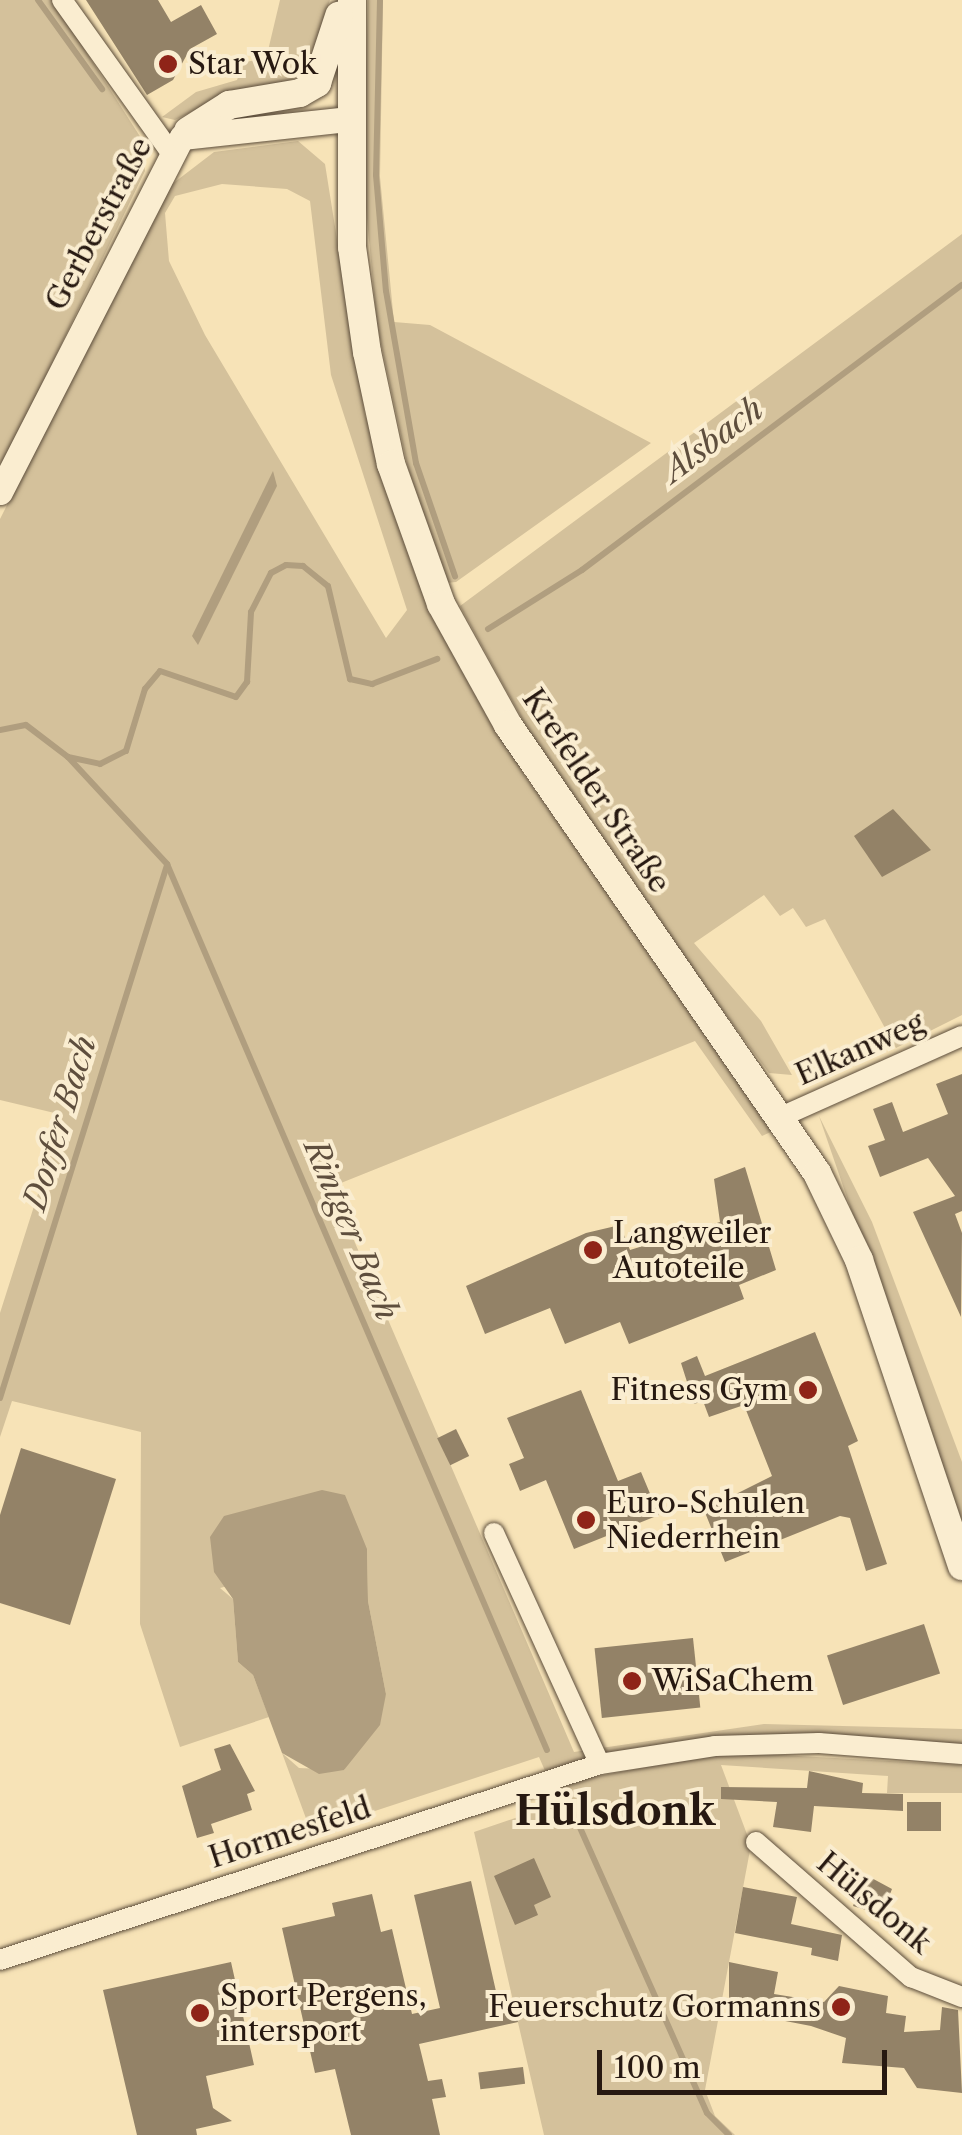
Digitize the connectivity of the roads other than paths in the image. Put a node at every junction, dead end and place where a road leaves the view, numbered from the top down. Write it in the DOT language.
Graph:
graph roads {
  1 [pos="62,0"];
  2 [pos="342,0"];
  3 [pos="352,0"];
  4 [pos="347,119"];
  5 [pos="180,142"];
  6 [pos="0,492"];
  7 [pos="962,1036"];
  8 [pos="783,1116"];
  9 [pos="494,1533"];
  10 [pos="962,1566"];
  11 [pos="962,1754"];
  12 [pos="594,1765"];
  13 [pos="756,1842"];
  14 [pos="0,1960"];
  15 [pos="962,1996"];
  1 -- 5 [label="street"];
  2 -- 5 [label="main road"];
  3 -- 4 [label="main road, Krefelder Straße"];
  4 -- 5 [label="street, Gerberstraße"];
  4 -- 8 [label="main road, Krefelder Straße"];
  5 -- 6 [label="street, Gerberstraße"];
  7 -- 8 [label="street, Elkanweg"];
  8 -- 10 [label="main road, Krefelder Straße"];
  9 -- 12 [label="street"];
  11 -- 12 [label="street, Hormesfeld"];
  12 -- 14 [label="street, Hormesfeld"];
  13 -- 15 [label="street, Hülsdonk"];
}
